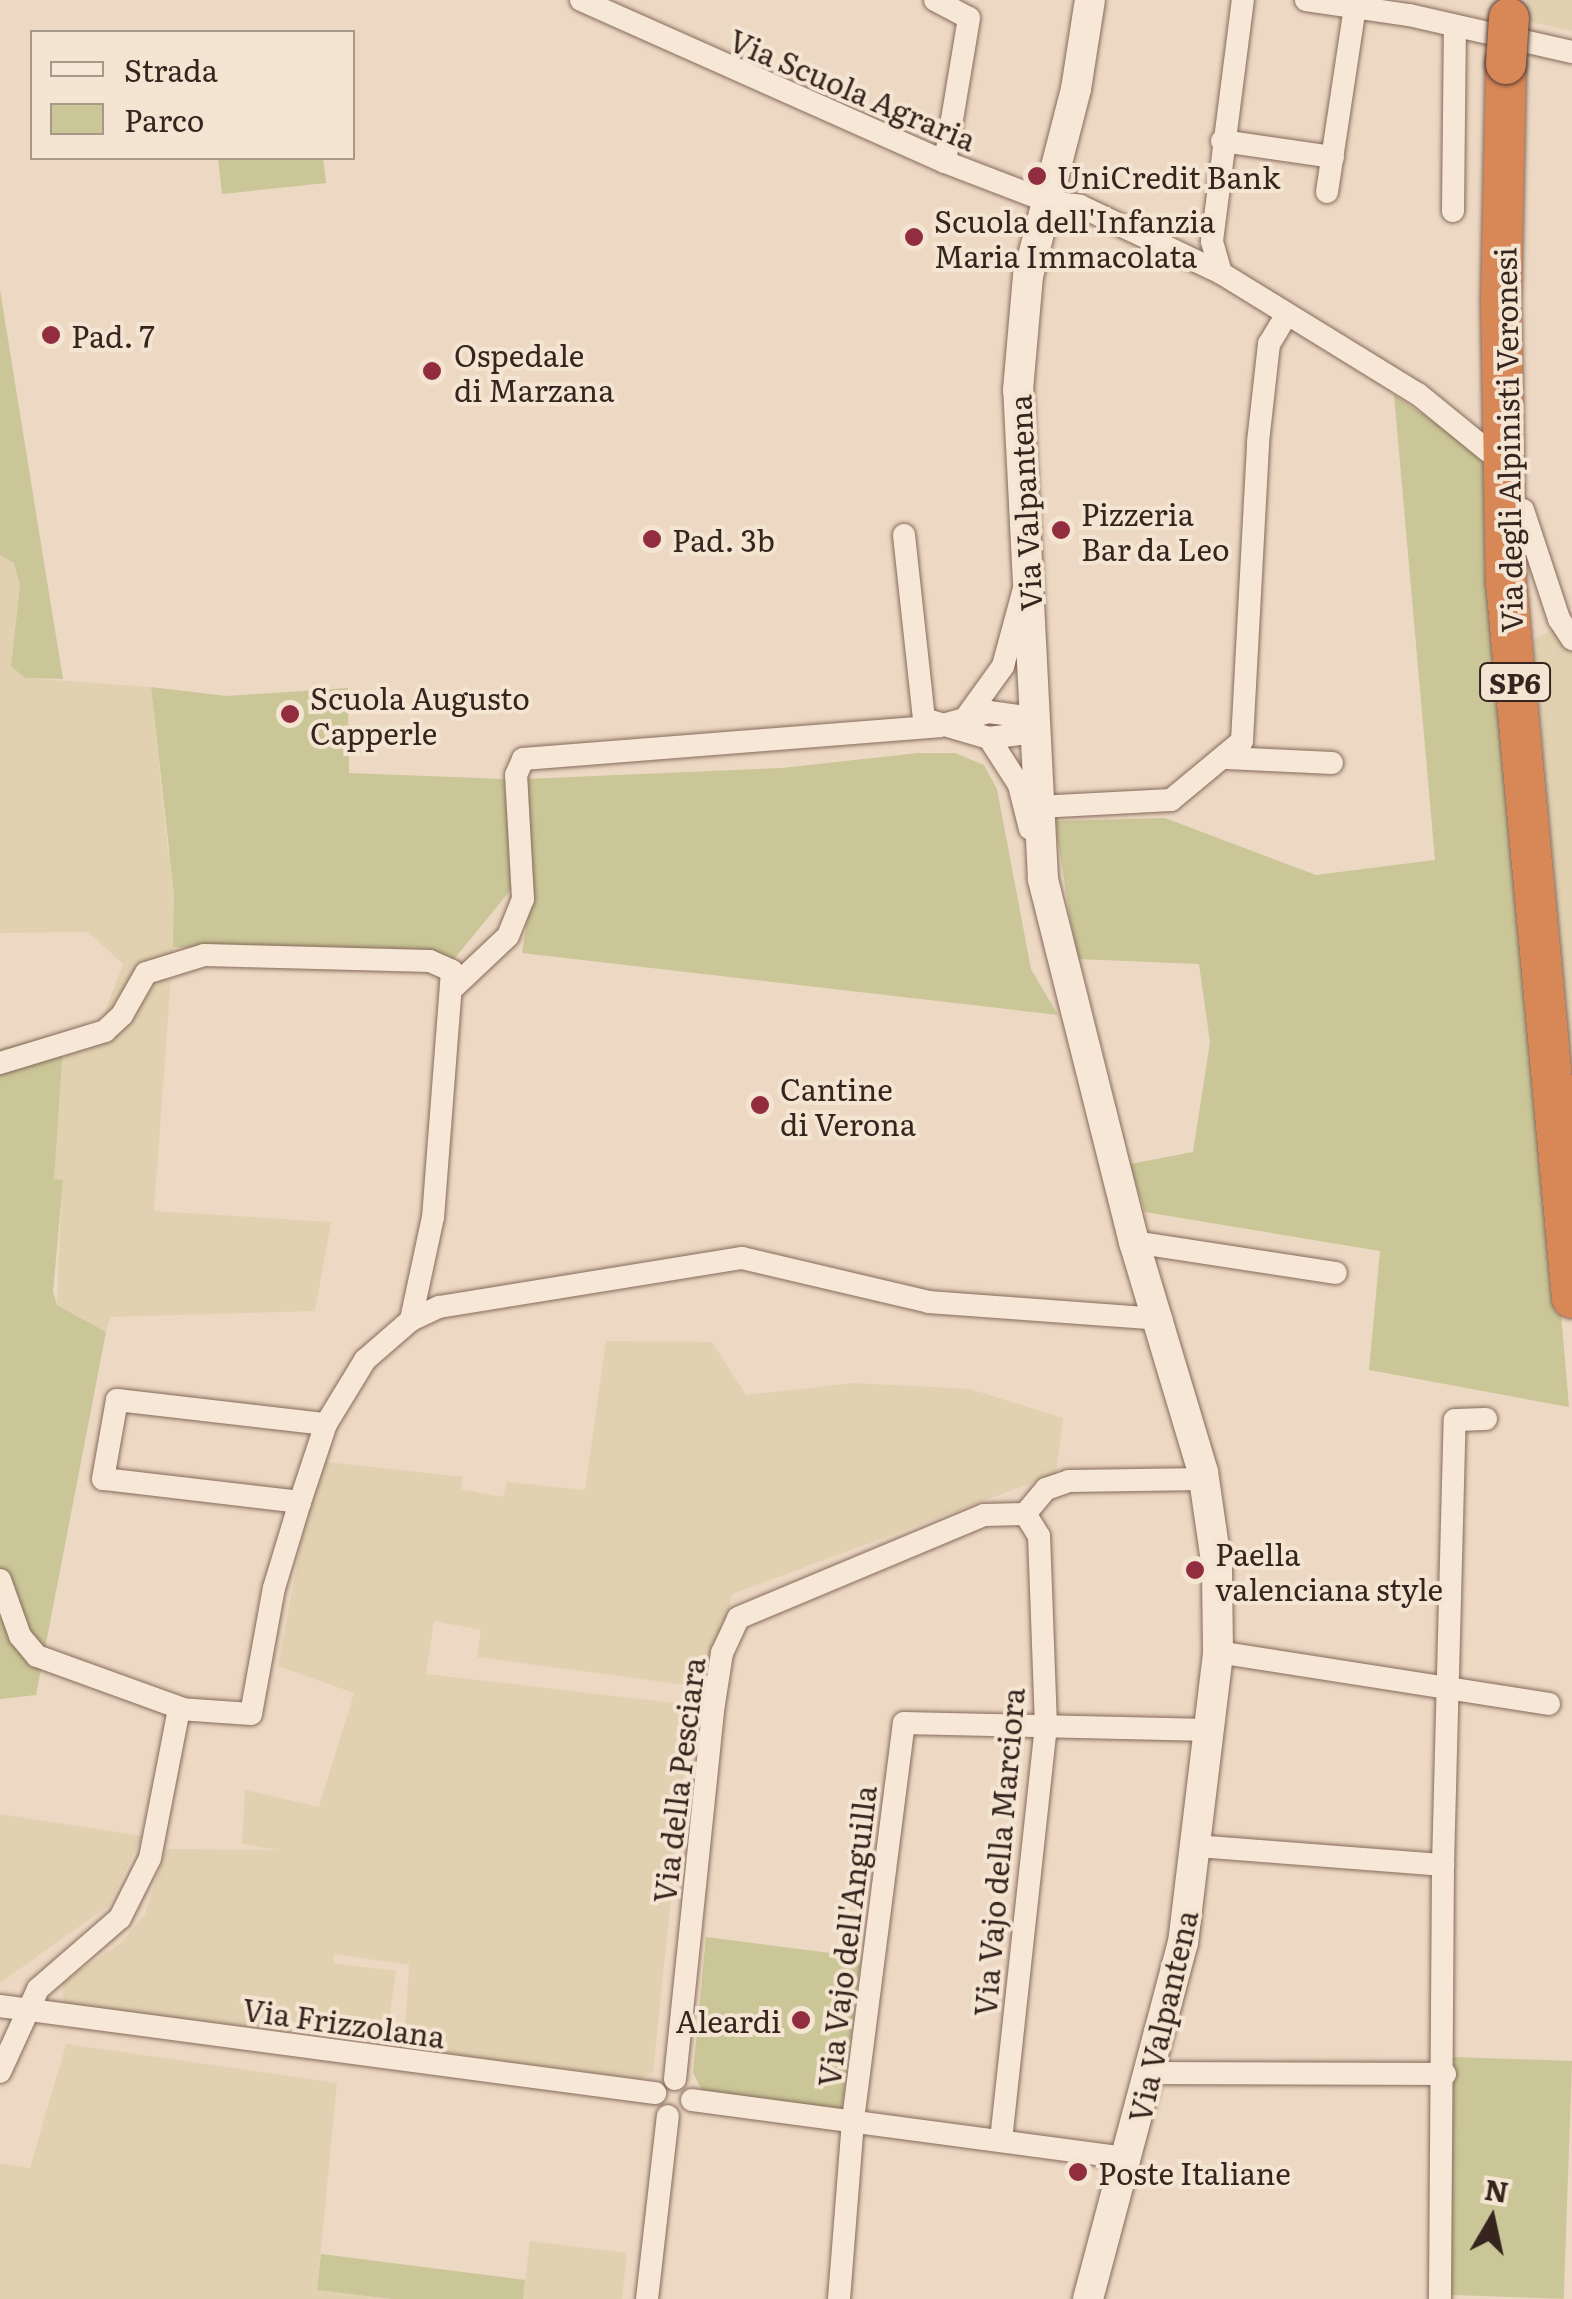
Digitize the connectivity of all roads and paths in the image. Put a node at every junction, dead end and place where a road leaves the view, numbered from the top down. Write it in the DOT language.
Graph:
graph roads {
  1 [pos="581,0"];
  2 [pos="935,0"];
  3 [pos="1090,0"];
  4 [pos="1244,0"];
  5 [pos="1306,0"];
  6 [pos="1355,7"];
  7 [pos="1410,8"];
  8 [pos="1509,9"];
  9 [pos="1455,27"];
  10 [pos="1572,52"];
  11 [pos="1222,141"];
  12 [pos="1333,158"];
  13 [pos="945,162"];
  14 [pos="1327,192"];
  15 [pos="1049,202"];
  16 [pos="1453,211"];
  17 [pos="1221,273"];
  18 [pos="1286,316"];
  19 [pos="1488,450"];
  20 [pos="1523,510"];
  21 [pos="904,535"];
  22 [pos="1027,578"];
  23 [pos="1572,638"];
  24 [pos="966,716"];
  25 [pos="1035,725"];
  26 [pos="939,726"];
  27 [pos="989,738"];
  28 [pos="1226,758"];
  29 [pos="1332,764"];
  30 [pos="1038,807"];
  31 [pos="1043,879"];
  32 [pos="454,987"];
  33 [pos="0,1063"];
  34 [pos="1134,1242"];
  35 [pos="427,1246"];
  36 [pos="1336,1274"];
  37 [pos="1572,1298"];
  38 [pos="439,1307"];
  39 [pos="1160,1319"];
  40 [pos="411,1320"];
  41 [pos="1486,1419"];
  42 [pos="326,1424"];
  43 [pos="1204,1479"];
  44 [pos="300,1502"];
  45 [pos="1025,1514"];
  46 [pos="0,1580"];
  47 [pos="1218,1652"];
  48 [pos="1445,1686"];
  49 [pos="1549,1704"];
  50 [pos="181,1708"];
  51 [pos="1046,1726"];
  52 [pos="1210,1730"];
  53 [pos="1196,1846"];
  54 [pos="1444,1865"];
  55 [pos="0,2006"];
  56 [pos="24,2008"];
  57 [pos="0,2072"];
  58 [pos="1152,2073"];
  59 [pos="1444,2074"];
  60 [pos="676,2079"];
  61 [pos="655,2094"];
  62 [pos="692,2100"];
  63 [pos="668,2116"];
  64 [pos="853,2120"];
  65 [pos="1001,2140"];
  66 [pos="1130,2158"];
  67 [pos="646,2299"];
  68 [pos="838,2299"];
  69 [pos="1088,2299"];
  70 [pos="1440,2299"];
  1 -- 13 [label="street, Via Scuola Agraria"];
  2 -- 13 [label="street"];
  3 -- 15 [label="street, Via Valpantena"];
  4 -- 11 [label="street"];
  5 -- 6 [label="street"];
  6 -- 7 [label="street"];
  6 -- 12 [label="street"];
  7 -- 9 [label="street"];
  8 -- 37 [label="highway, Via degli Alpinisti Veronesi / SP6, bridge"];
  9 -- 10 [label="street"];
  9 -- 16 [label="street"];
  11 -- 12 [label="street"];
  11 -- 17 [label="street"];
  12 -- 14 [label="street"];
  13 -- 15 [label="street, Via Scuola Agraria"];
  15 -- 17 [label="street"];
  15 -- 22 [label="street, Via Valpantena"];
  17 -- 18 [label="street"];
  18 -- 19 [label="street"];
  18 -- 28 [label="street"];
  20 -- 23 [label="street"];
  21 -- 26 [label="street"];
  22 -- 24 [label="street"];
  22 -- 25 [label="street, Via Valpantena"];
  24 -- 25 [label="street"];
  24 -- 26 [label="street"];
  25 -- 27 [label="street"];
  25 -- 30 [label="street, Via Valpantena"];
  26 -- 27 [label="street"];
  26 -- 32 [label="street"];
  27 -- 31 [label="street"];
  28 -- 29 [label="street"];
  28 -- 30 [label="street"];
  30 -- 31 [label="street, Via Valpantena"];
  31 -- 34 [label="street, Via Valpantena"];
  32 -- 33 [label="street"];
  32 -- 35 [label="street"];
  34 -- 36 [label="street"];
  34 -- 39 [label="street, Via Valpantena"];
  35 -- 38 [label="street"];
  35 -- 40 [label="street"];
  38 -- 39 [label="street"];
  38 -- 40 [label="street"];
  39 -- 43 [label="street, Via Valpantena"];
  40 -- 42 [label="street"];
  41 -- 48 [label="street"];
  42 -- 44 [label="street"];
  42 -- 44 [label="street"];
  43 -- 45 [label="street"];
  43 -- 47 [label="street, Via Valpantena"];
  44 -- 50 [label="street"];
  45 -- 51 [label="street, Via Vajo della Marciora"];
  45 -- 60 [label="street, Via della Pesciara"];
  46 -- 50 [label="street"];
  47 -- 48 [label="street"];
  47 -- 52 [label="street, Via Valpantena"];
  48 -- 49 [label="street"];
  48 -- 54 [label="street"];
  50 -- 56 [label="street"];
  51 -- 52 [label="street"];
  51 -- 64 [label="street, Via Vajo dell'Anguilla"];
  51 -- 65 [label="street, Via Vajo della Marciora"];
  52 -- 53 [label="street, Via Valpantena"];
  53 -- 54 [label="street"];
  53 -- 58 [label="street, Via Valpantena"];
  54 -- 59 [label="street"];
  55 -- 56 [label="street, Via Frizzolana"];
  56 -- 57 [label="street"];
  56 -- 61 [label="street, Via Frizzolana"];
  58 -- 59 [label="street"];
  58 -- 66 [label="street, Via Valpantena"];
  59 -- 70 [label="street"];
  60 -- 61 [label="street"];
  60 -- 62 [label="street"];
  61 -- 63 [label="street"];
  62 -- 63 [label="street"];
  62 -- 64 [label="street"];
  63 -- 67 [label="street"];
  64 -- 65 [label="street"];
  64 -- 68 [label="street, Via Vajo dell'Anguilla"];
  65 -- 66 [label="street"];
  66 -- 69 [label="street, Via Valpantena"];
}
